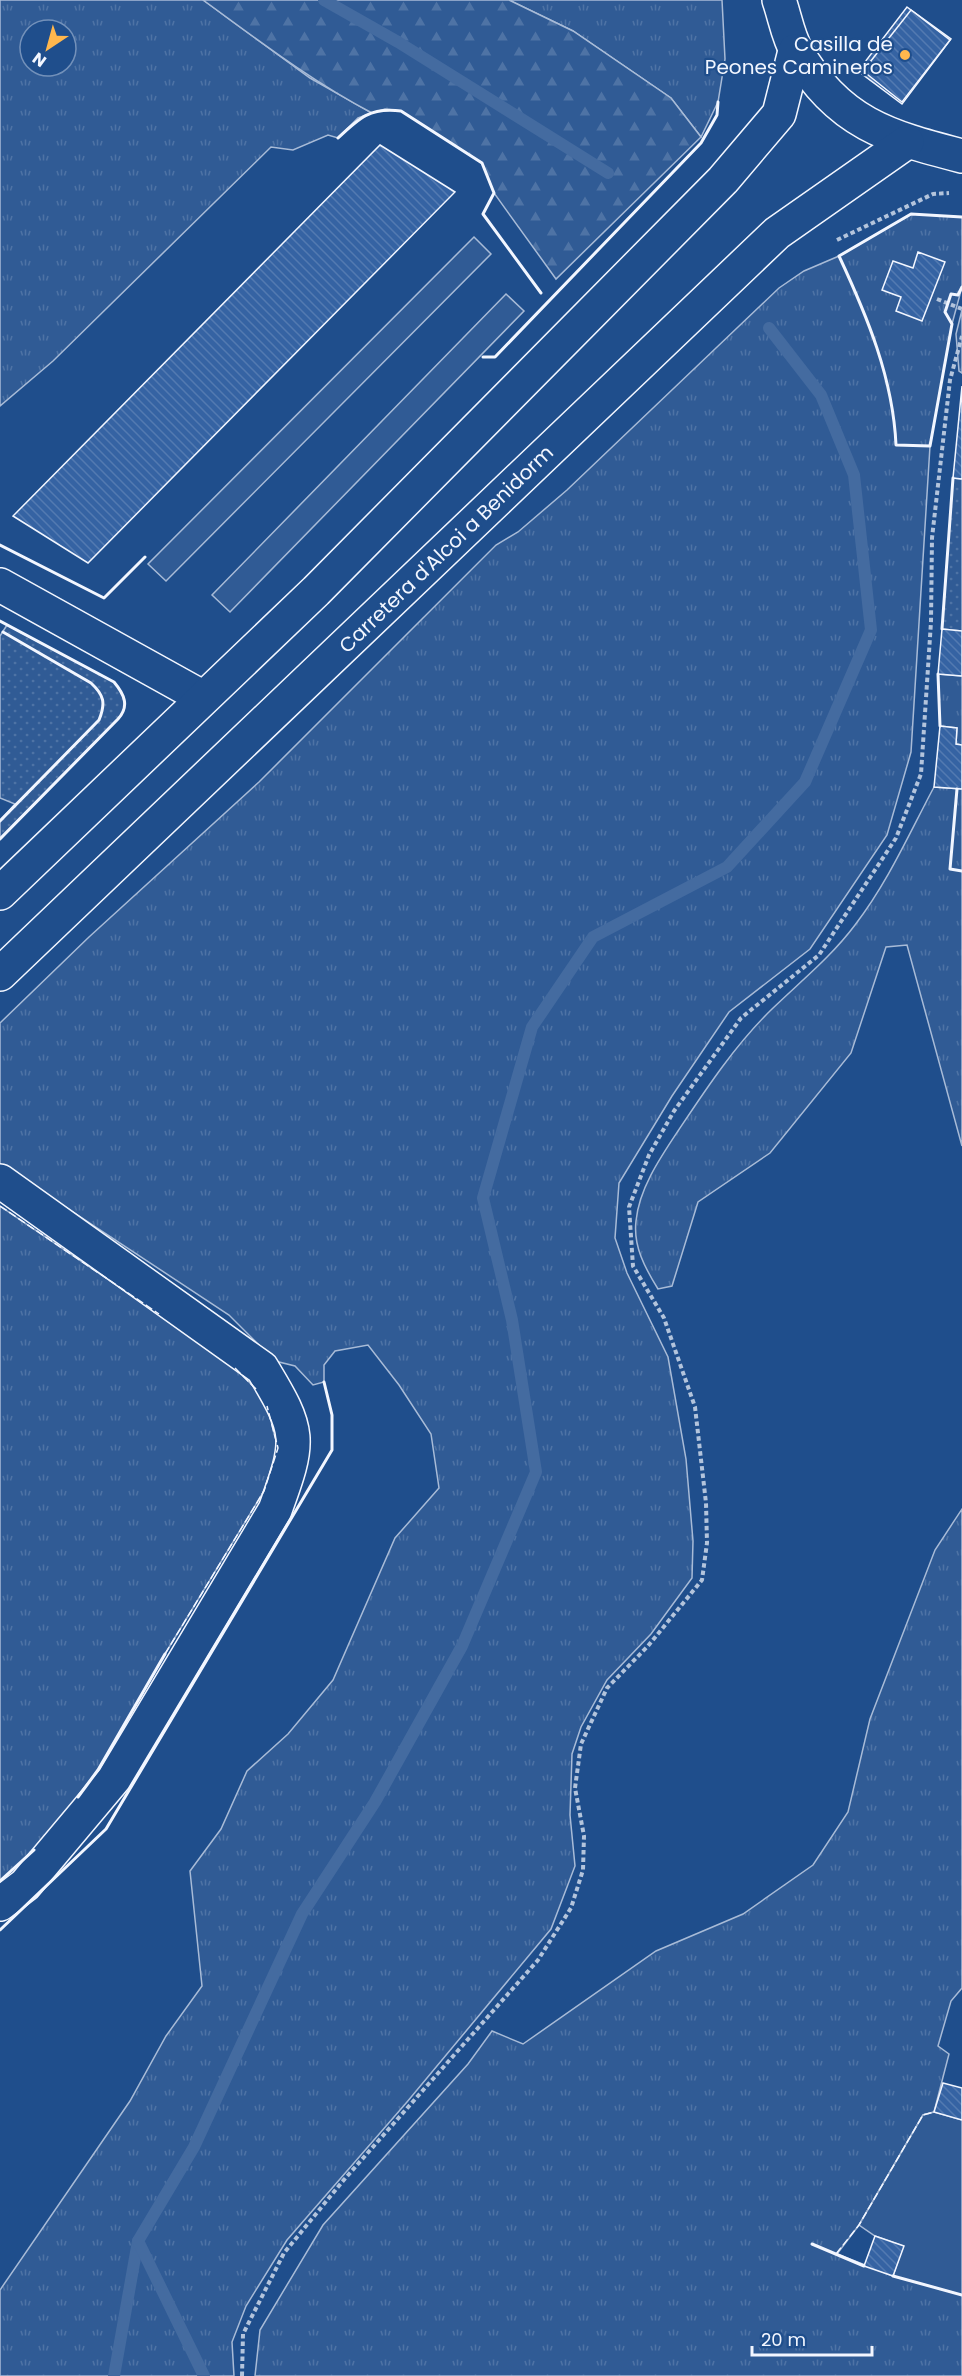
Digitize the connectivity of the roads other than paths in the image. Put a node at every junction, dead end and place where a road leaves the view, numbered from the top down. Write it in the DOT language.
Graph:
graph roads {
  1 [pos="779,0"];
  2 [pos="795,51"];
  3 [pos="907,142"];
  4 [pos="962,156"];
  5 [pos="0,585"];
  6 [pos="202,697"];
  7 [pos="0,893"];
  8 [pos="0,974"];
  9 [pos="0,1181"];
  10 [pos="0,1904"];
  1 -- 2 [label="main road"];
  2 -- 3 [label="main road"];
  2 -- 6 [label="main road"];
  3 -- 4 [label="main road"];
  3 -- 8 [label="main road, Carretera d'Alcoi a Benidorm"];
  5 -- 6 [label="main road"];
  6 -- 7 [label="main road"];
  9 -- 10 [label="main road"];
}
